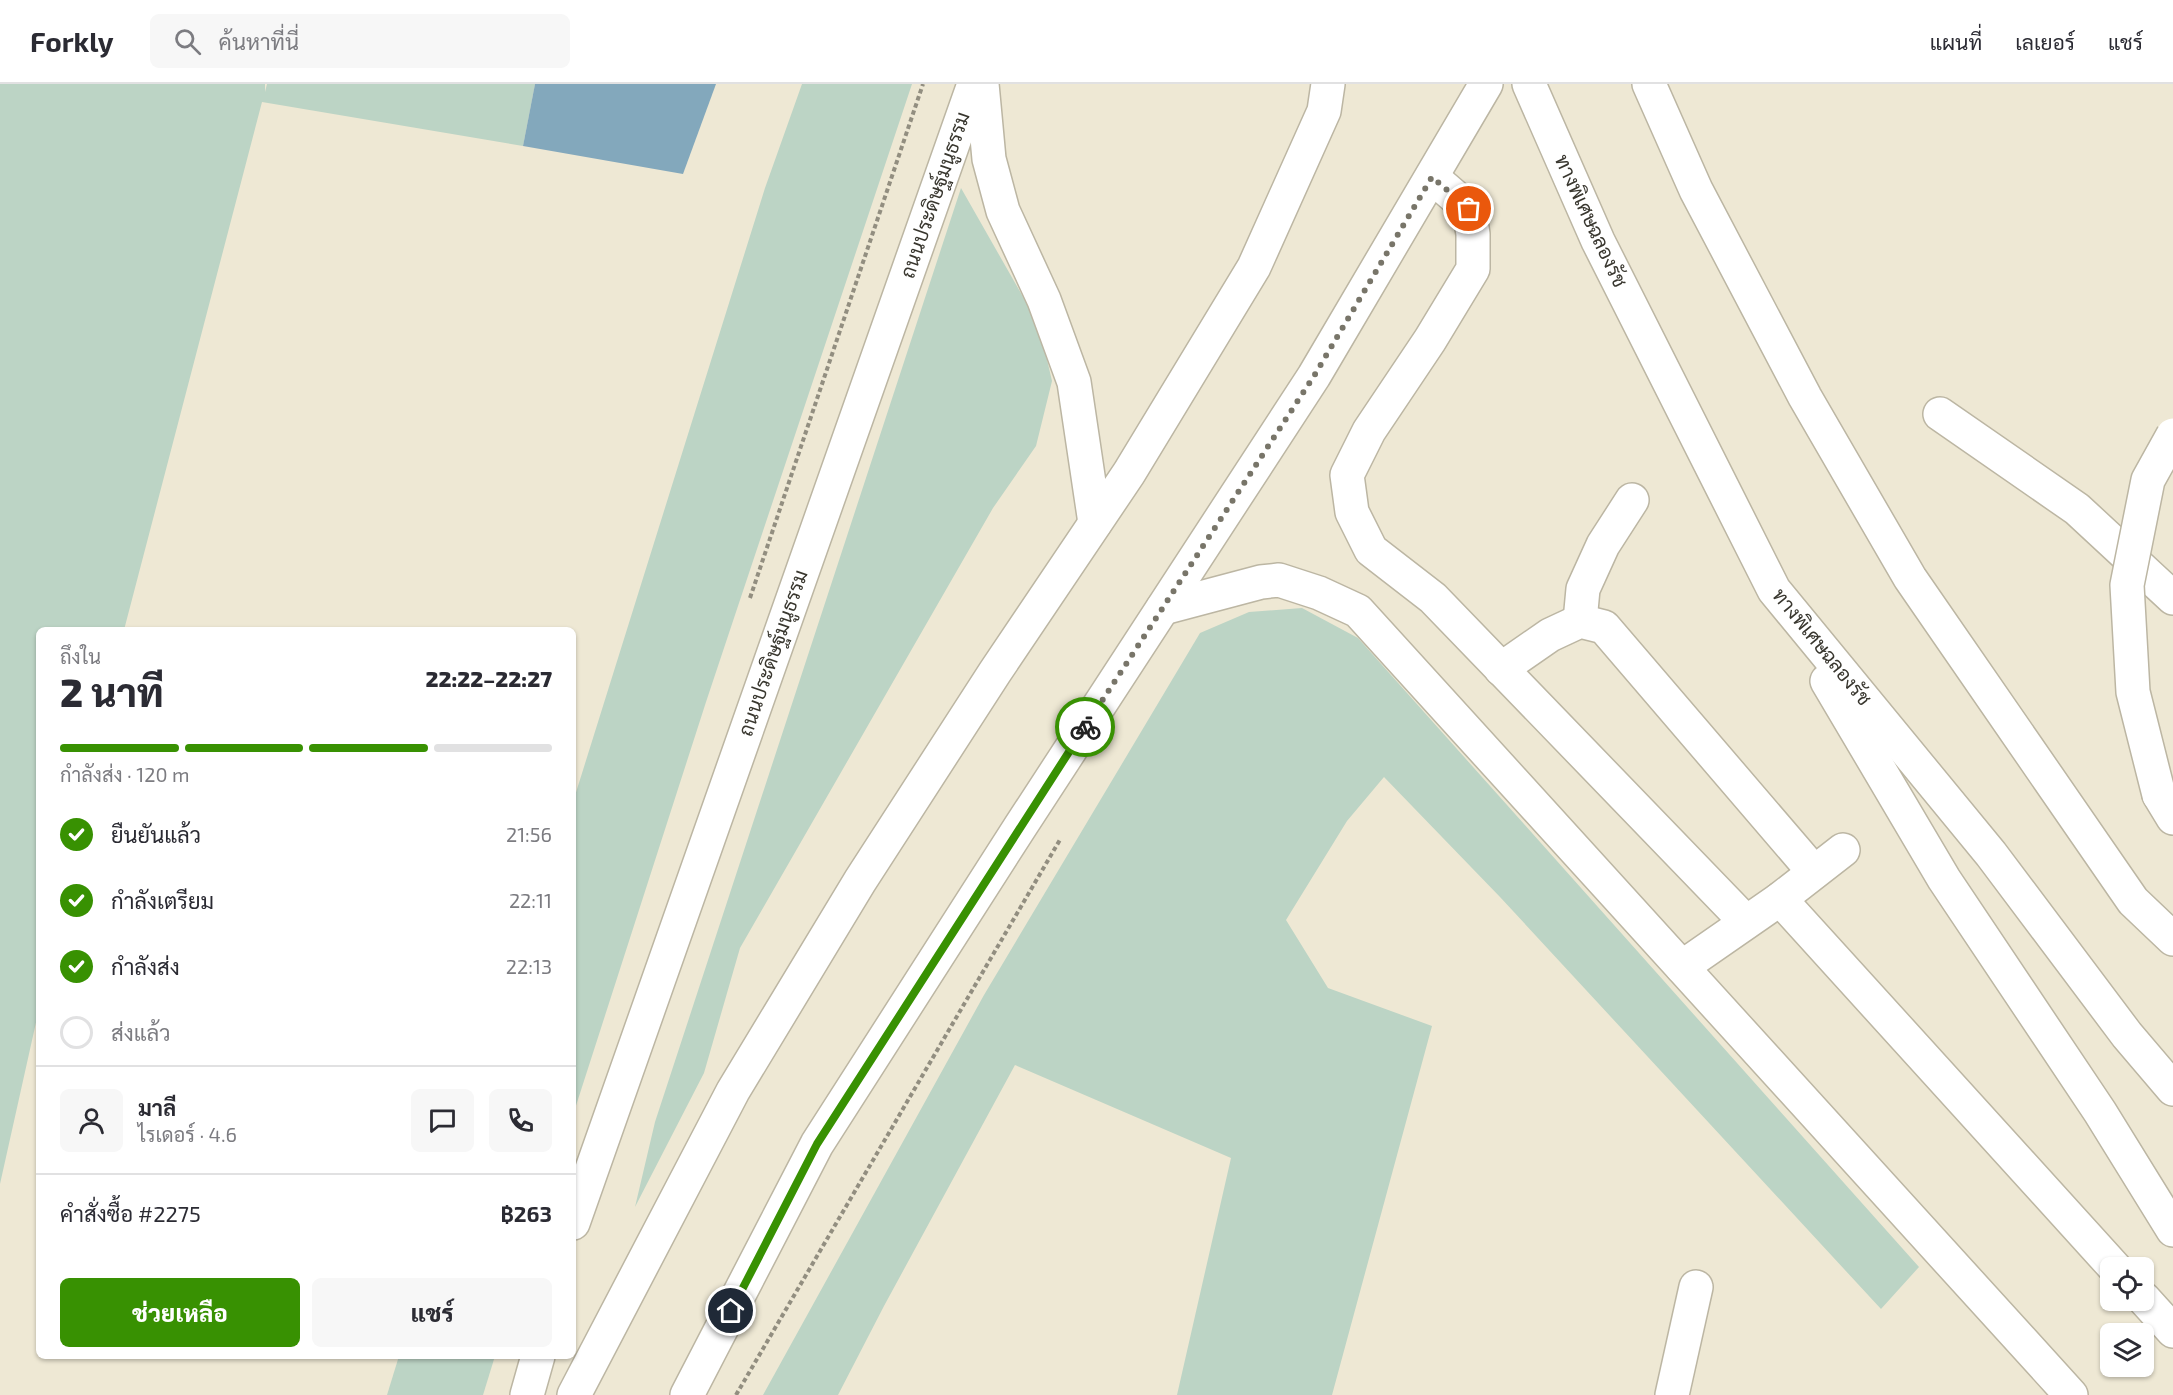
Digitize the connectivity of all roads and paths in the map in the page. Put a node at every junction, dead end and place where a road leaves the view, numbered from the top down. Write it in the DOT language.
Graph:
graph roads {
  1 [pos="974,84"];
  2 [pos="982,84"];
  3 [pos="1328,84"];
  4 [pos="1486,84"];
  5 [pos="1529,84"];
  6 [pos="1649,84"];
  7 [pos="1432,177"];
  8 [pos="1940,414"];
  9 [pos="2173,435"];
  10 [pos="1632,500"];
  11 [pos="1095,523"];
  12 [pos="1774,590"];
  13 [pos="2173,591"];
  14 [pos="1163,608"];
  15 [pos="1580,621"];
  16 [pos="1502,669"];
  17 [pos="2173,818"];
  18 [pos="1843,850"];
  19 [pos="1814,872"];
  20 [pos="1780,899"];
  21 [pos="1746,922"];
  22 [pos="2173,939"];
  23 [pos="1682,967"];
  24 [pos="2173,1089"];
  25 [pos="576,1214"];
  26 [pos="2173,1230"];
  27 [pos="2105,1257"];
  28 [pos="1696,1287"];
  29 [pos="2154,1310"];
  30 [pos="2173,1331"];
  31 [pos="537,1359"];
  32 [pos="527,1395"];
  33 [pos="574,1395"];
  34 [pos="687,1395"];
  35 [pos="1672,1395"];
  36 [pos="2071,1395"];
  1 -- 25 [label="main road, ถนนประดิษฐ์มนูธรรม"];
  2 -- 11 [label="main road"];
  3 -- 11 [label="main road"];
  4 -- 7 [label="main road"];
  5 -- 12 [label="main road, ทางพิเศษฉลองรัช"];
  6 -- 22 [label="main road"];
  7 -- 14 [label="main road"];
  7 -- 16 [label="main road"];
  8 -- 13 [label="main road"];
  9 -- 17 [label="main road, bridge"];
  10 -- 15 [label="main road"];
  11 -- 33 [label="main road"];
  12 -- 24 [label="main road, ทางพิเศษฉลองรัช"];
  12 -- 26 [label="main road"];
  14 -- 23 [label="main road"];
  14 -- 34 [label="main road"];
  15 -- 16 [label="main road"];
  15 -- 19 [label="main road"];
  16 -- 21 [label="main road"];
  18 -- 19 [label="main road"];
  19 -- 20 [label="main road"];
  20 -- 21 [label="main road"];
  20 -- 27 [label="main road"];
  21 -- 23 [label="main road"];
  23 -- 36 [label="main road"];
  28 -- 35 [label="main road"];
  29 -- 30 [label="main road"];
  31 -- 32 [label="main road"];
}
